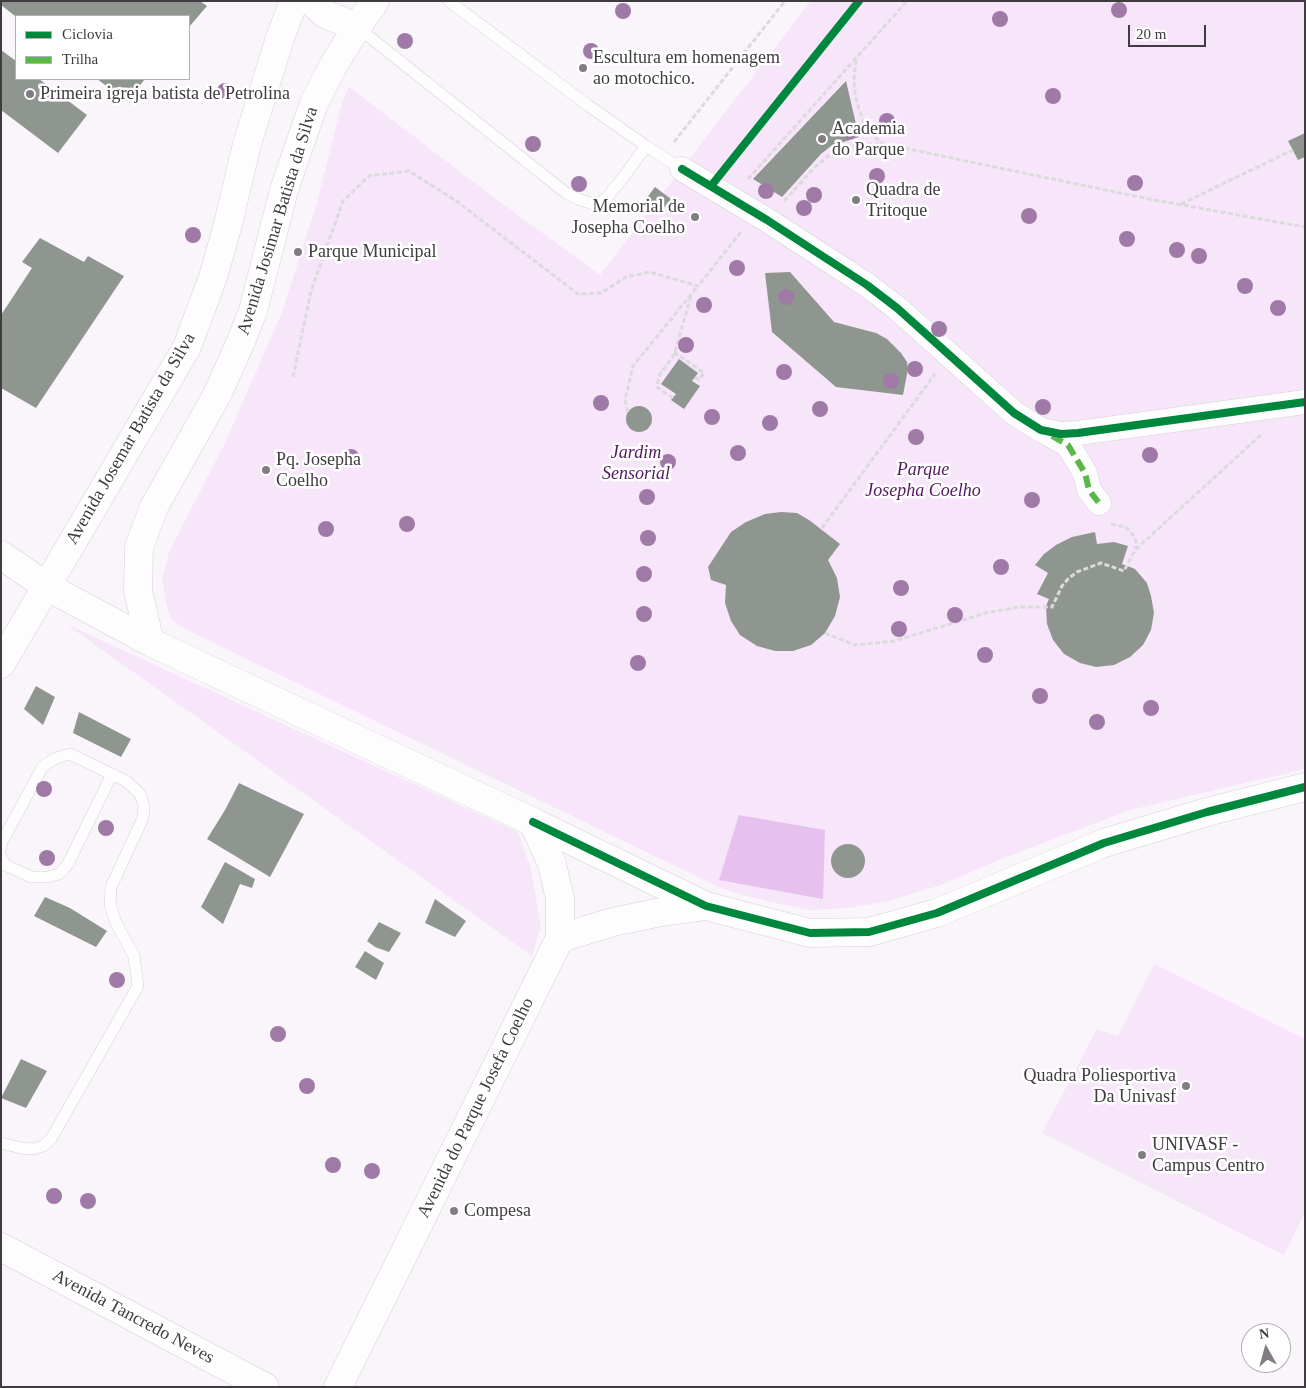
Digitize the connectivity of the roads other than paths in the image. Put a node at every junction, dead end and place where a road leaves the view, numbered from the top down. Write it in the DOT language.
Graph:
graph roads {
  1 [pos="294,1"];
  2 [pos="311,1"];
  3 [pos="375,1"];
  4 [pos="449,1"];
  5 [pos="357,27"];
  6 [pos="646,146"];
  7 [pos="682,169"];
  8 [pos="1300,403"];
  9 [pos="1041,430"];
  10 [pos="1099,502"];
  11 [pos="1,554"];
  12 [pos="46,586"];
  13 [pos="150,642"];
  14 [pos="1,664"];
  15 [pos="112,774"];
  16 [pos="1305,786"];
  17 [pos="533,822"];
  18 [pos="1,847"];
  19 [pos="1,856"];
  20 [pos="706,906"];
  21 [pos="560,938"];
  22 [pos="1,1143"];
  23 [pos="1,1247"];
  24 [pos="265,1387"];
  25 [pos="338,1387"];
  1 -- 12 [label="main road, Avenida Josemar Batista da Silva"];
  2 -- 5 [label="main road"];
  3 -- 5 [label="main road, Avenida Josimar Batista da Silva"];
  4 -- 6 [label="lane"];
  5 -- 6 [label="lane"];
  5 -- 13 [label="main road, Avenida Josimar Batista da Silva"];
  6 -- 7 [label="lane"];
  7 -- 9 [label="street"];
  8 -- 9 [label="street"];
  9 -- 10 [label="street"];
  11 -- 12 [label="main road"];
  12 -- 13 [label="main road"];
  12 -- 14 [label="main road, Avenida Josemar Batista da Silva"];
  13 -- 17 [label="main road"];
  15 -- 18 [label="lane"];
  15 -- 19 [label="lane"];
  15 -- 22 [label="lane"];
  16 -- 20 [label="main road"];
  17 -- 20 [label="main road"];
  17 -- 21 [label="main road, Avenida do Parque Josefa Coelho"];
  20 -- 21 [label="main road"];
  21 -- 25 [label="main road, Avenida do Parque Josefa Coelho"];
  23 -- 24 [label="main road, Avenida Tancredo Neves"];
}
